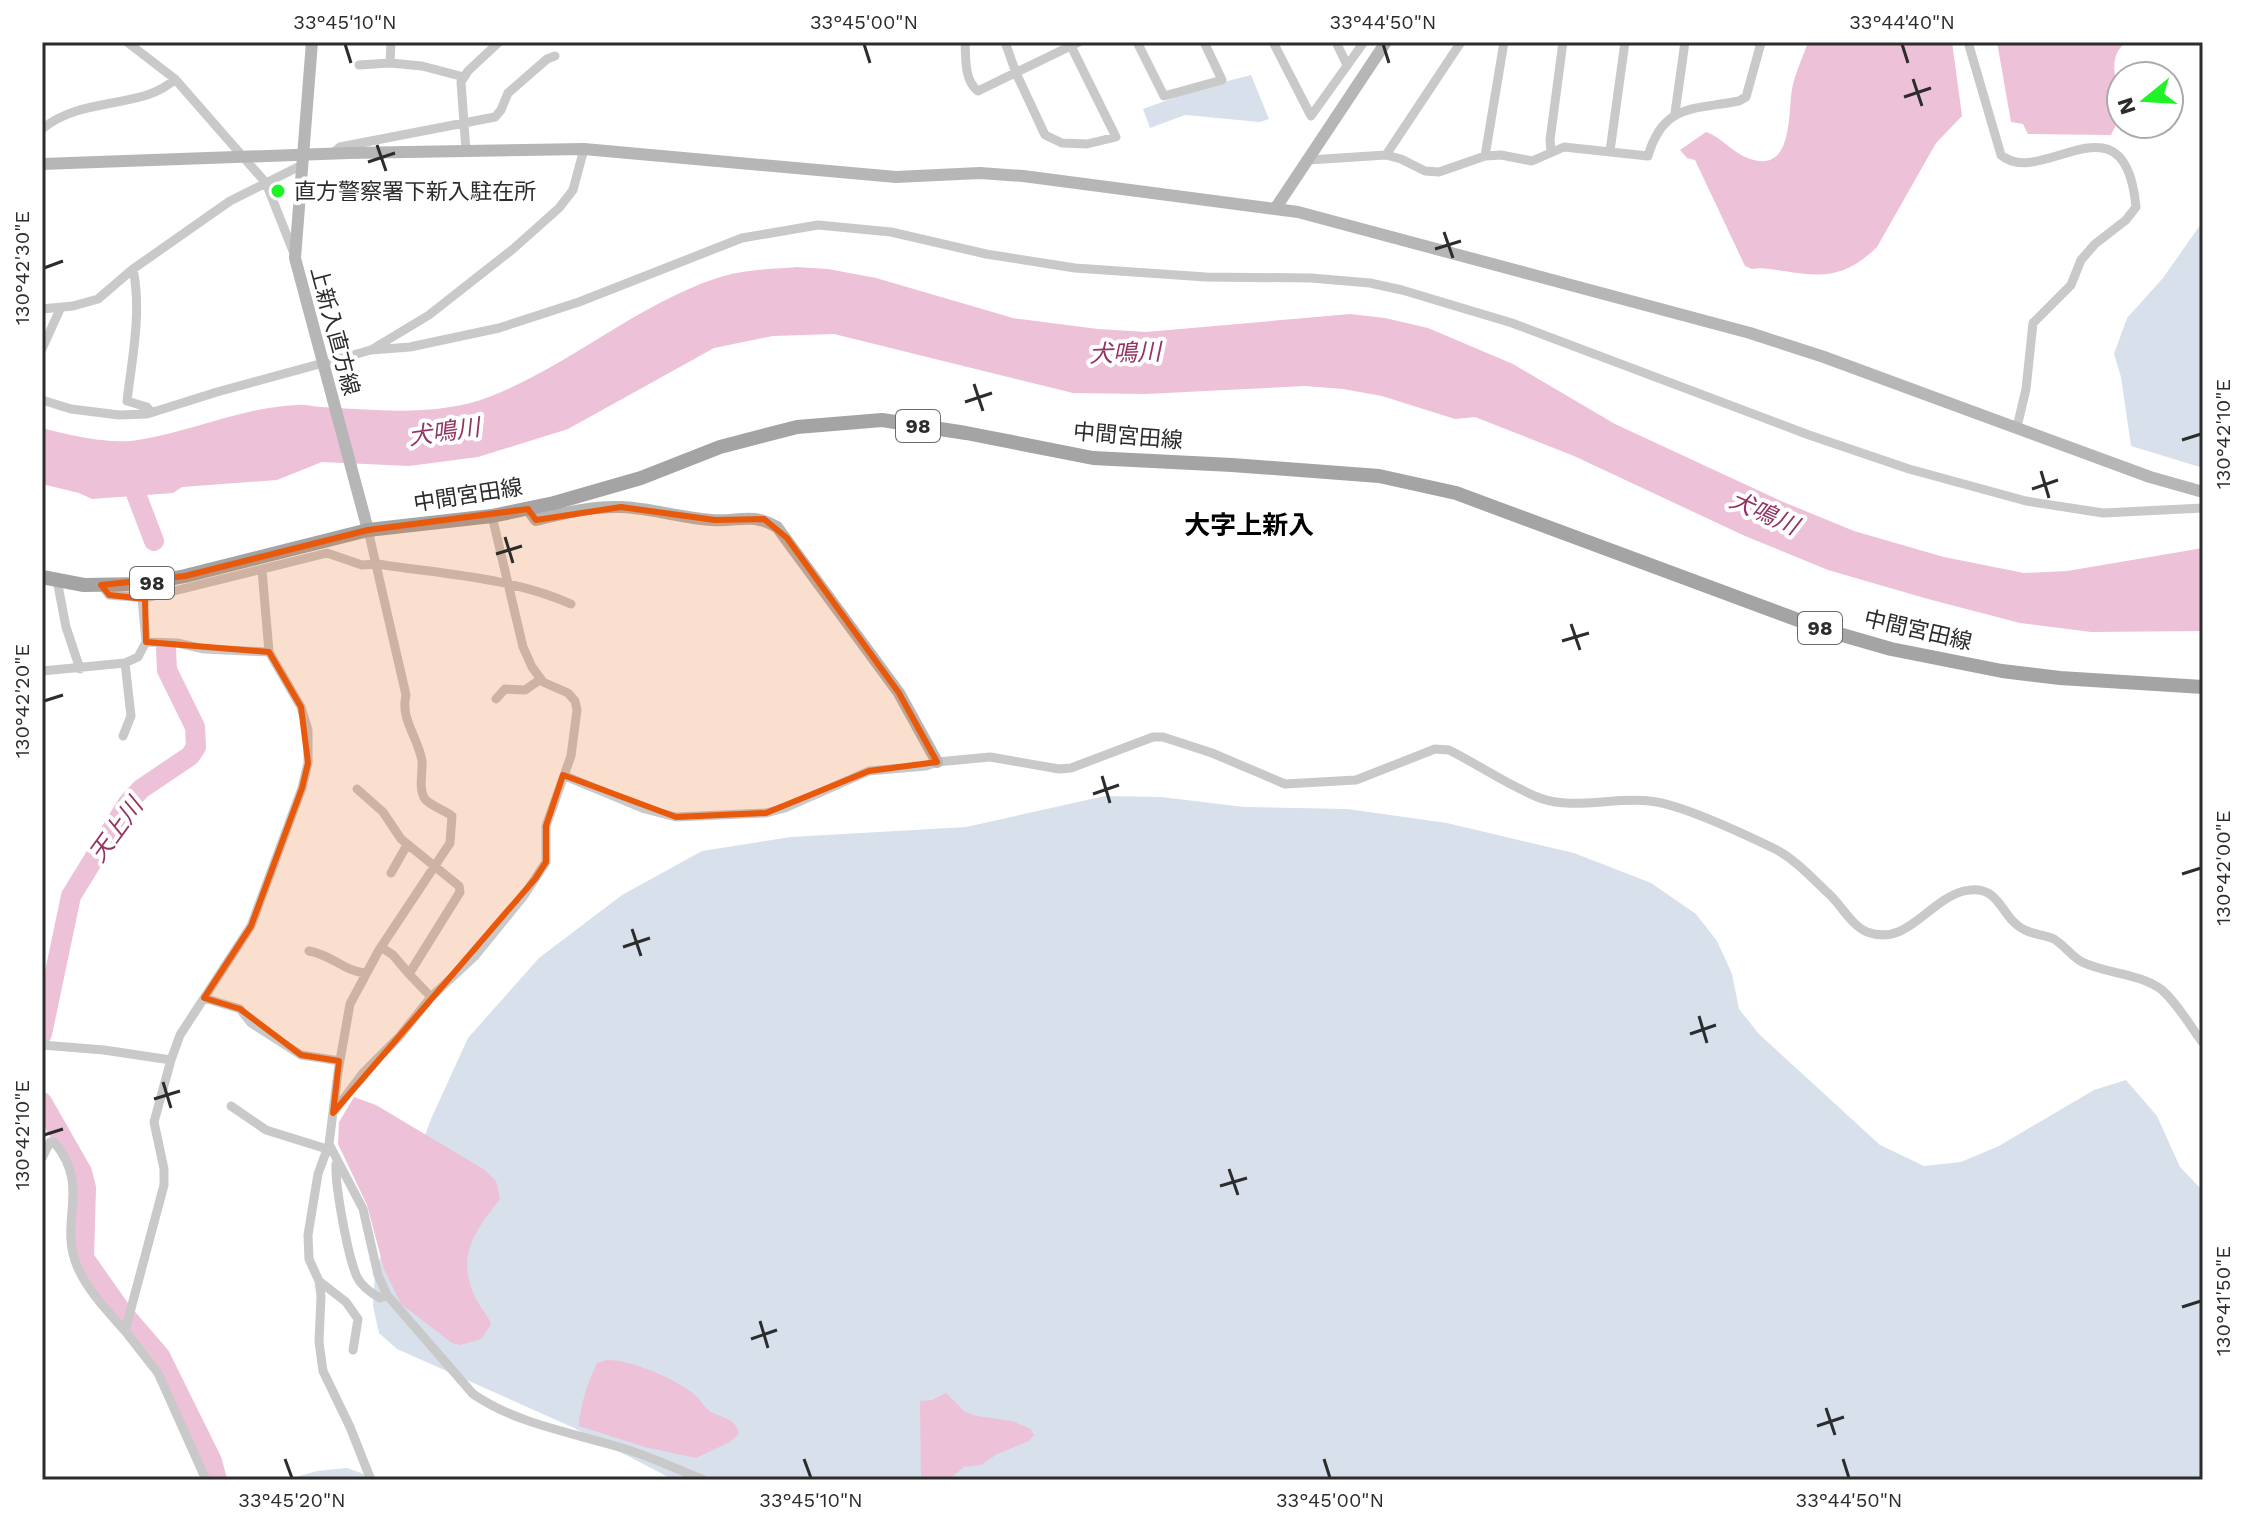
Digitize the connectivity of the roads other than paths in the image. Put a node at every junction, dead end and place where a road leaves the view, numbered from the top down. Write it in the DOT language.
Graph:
graph roads {
  1 [pos="127,42"];
  2 [pos="312,42"];
  3 [pos="391,42"];
  4 [pos="499,42"];
  5 [pos="965,42"];
  6 [pos="1005,42"];
  7 [pos="1137,42"];
  8 [pos="1204,42"];
  9 [pos="1273,42"];
  10 [pos="1336,42"];
  11 [pos="1364,42"];
  12 [pos="1386,42"];
  13 [pos="1461,42"];
  14 [pos="1504,42"];
  15 [pos="1563,42"];
  16 [pos="1625,42"];
  17 [pos="1685,42"];
  18 [pos="1757,42"];
  19 [pos="1968,42"];
  20 [pos="1073,43"];
  21 [pos="555,56"];
  22 [pos="390,63"];
  23 [pos="359,65"];
  24 [pos="1347,65"];
  25 [pos="1016,73"];
  26 [pos="464,77"];
  27 [pos="175,79"];
  28 [pos="1675,113"];
  29 [pos="464,124"];
  30 [pos="42,129"];
  31 [pos="584,149"];
  32 [pos="466,151"];
  33 [pos="1551,151"];
  34 [pos="1610,151"];
  35 [pos="332,154"];
  36 [pos="1386,155"];
  37 [pos="1485,156"];
  38 [pos="246,157"];
  39 [pos="302,160"];
  40 [pos="1309,160"];
  41 [pos="42,164"];
  42 [pos="266,183"];
  43 [pos="1275,209"];
  44 [pos="295,258"];
  45 [pos="133,269"];
  46 [pos="61,307"];
  47 [pos="42,309"];
  48 [pos="42,349"];
  49 [pos="371,350"];
  50 [pos="323,367"];
  51 [pos="42,400"];
  52 [pos="151,412"];
  53 [pos="2017,427"];
  54 [pos="2203,492"];
  55 [pos="2203,508"];
  56 [pos="528,509"];
  57 [pos="492,516"];
  58 [pos="368,530"];
  59 [pos="377,564"];
  60 [pos="262,570"];
  61 [pos="50,579"];
  62 [pos="101,585"];
  63 [pos="509,586"];
  64 [pos="142,598"];
  65 [pos="571,604"];
  66 [pos="146,642"];
  67 [pos="269,652"];
  68 [pos="125,663"];
  69 [pos="80,669"];
  70 [pos="42,671"];
  71 [pos="541,679"];
  72 [pos="2203,687"];
  73 [pos="496,699"];
  74 [pos="123,736"];
  75 [pos="937,762"];
  76 [pos="565,776"];
  77 [pos="357,789"];
  78 [pos="407,845"];
  79 [pos="433,868"];
  80 [pos="391,873"];
  81 [pos="381,947"];
  82 [pos="309,951"];
  83 [pos="365,973"];
  84 [pos="409,974"];
  85 [pos="431,997"];
  86 [pos="204,998"];
  87 [pos="2203,1043"];
  88 [pos="42,1045"];
  89 [pos="171,1060"];
  90 [pos="340,1061"];
  91 [pos="231,1106"];
  92 [pos="333,1113"];
  93 [pos="328,1147"];
  94 [pos="42,1158"];
  95 [pos="336,1161"];
  96 [pos="319,1281"];
  97 [pos="387,1295"];
  98 [pos="125,1331"];
  99 [pos="353,1350"];
  100 [pos="206,1480"];
  101 [pos="371,1480"];
  102 [pos="704,1480"];
  1 -- 27 [label="street"];
  2 -- 39 [label="street, 上新入直方線"];
  3 -- 22 [label="street"];
  4 -- 26 [label="street"];
  5 -- 25 [label="street"];
  6 -- 25 [label="street"];
  7 -- 8 [label="street"];
  9 -- 24 [label="street"];
  10 -- 24 [label="street"];
  11 -- 24 [label="street"];
  12 -- 40 [label="street"];
  13 -- 36 [label="street"];
  14 -- 37 [label="street"];
  15 -- 33 [label="street"];
  16 -- 34 [label="street"];
  17 -- 28 [label="street"];
  18 -- 28 [label="street"];
  19 -- 53 [label="street"];
  20 -- 25 [label="street"];
  20 -- 25 [label="street"];
  21 -- 29 [label="street"];
  22 -- 23 [label="street"];
  22 -- 26 [label="street"];
  26 -- 29 [label="street"];
  27 -- 30 [label="street"];
  27 -- 38 [label="street"];
  28 -- 34 [label="street"];
  29 -- 32 [label="street"];
  29 -- 35 [label="street"];
  31 -- 32 [label="street"];
  31 -- 43 [label="street"];
  31 -- 49 [label="street"];
  32 -- 35 [label="street"];
  33 -- 34 [label="street"];
  33 -- 37 [label="street"];
  35 -- 39 [label="street"];
  36 -- 37 [label="street"];
  36 -- 40 [label="street"];
  38 -- 39 [label="street"];
  38 -- 41 [label="street"];
  38 -- 42 [label="street"];
  39 -- 42 [label="street"];
  39 -- 44 [label="street, 上新入直方線"];
  40 -- 43 [label="street"];
  42 -- 44 [label="street"];
  42 -- 45 [label="street"];
  43 -- 53 [label="street"];
  44 -- 50 [label="street, 上新入直方線"];
  45 -- 46 [label="street"];
  45 -- 52 [label="street"];
  46 -- 47 [label="street"];
  46 -- 48 [label="street"];
  49 -- 50 [label="street"];
  49 -- 55 [label="street"];
  50 -- 52 [label="street"];
  50 -- 58 [label="street, 上新入直方線"];
  51 -- 52 [label="street"];
  53 -- 54 [label="street"];
  56 -- 57 [label="main road, 中間宮田線 / 98"];
  56 -- 72 [label="main road, 中間宮田線 / 98"];
  56 -- 75 [label="street"];
  57 -- 58 [label="main road, 中間宮田線 / 98"];
  57 -- 63 [label="street"];
  58 -- 59 [label="street"];
  58 -- 62 [label="main road, 中間宮田線 / 98"];
  59 -- 60 [label="street"];
  59 -- 63 [label="street"];
  59 -- 79 [label="street"];
  60 -- 64 [label="street"];
  60 -- 67 [label="street"];
  61 -- 62 [label="main road, 中間宮田線 / 98"];
  61 -- 69 [label="street"];
  62 -- 64 [label="street"];
  63 -- 65 [label="street"];
  63 -- 71 [label="street"];
  64 -- 66 [label="street"];
  66 -- 67 [label="street"];
  66 -- 68 [label="street"];
  67 -- 86 [label="street"];
  68 -- 69 [label="street"];
  68 -- 74 [label="street"];
  69 -- 70 [label="street"];
  71 -- 73 [label="street"];
  71 -- 76 [label="street"];
  75 -- 76 [label="street"];
  75 -- 87 [label="street"];
  76 -- 85 [label="street"];
  77 -- 78 [label="street"];
  78 -- 79 [label="street"];
  78 -- 80 [label="street"];
  79 -- 81 [label="street"];
  79 -- 84 [label="street"];
  81 -- 83 [label="street"];
  81 -- 84 [label="street"];
  82 -- 83 [label="street"];
  83 -- 90 [label="street"];
  84 -- 85 [label="street"];
  85 -- 92 [label="street"];
  86 -- 89 [label="street"];
  86 -- 90 [label="street"];
  88 -- 89 [label="street"];
  89 -- 98 [label="street"];
  90 -- 92 [label="street"];
  91 -- 93 [label="street"];
  92 -- 93 [label="street"];
  93 -- 95 [label="street"];
  93 -- 96 [label="street"];
  94 -- 98 [label="street"];
  95 -- 97 [label="street"];
  95 -- 97 [label="street"];
  96 -- 99 [label="street"];
  96 -- 101 [label="street"];
  97 -- 102 [label="street"];
  98 -- 100 [label="street"];
}
